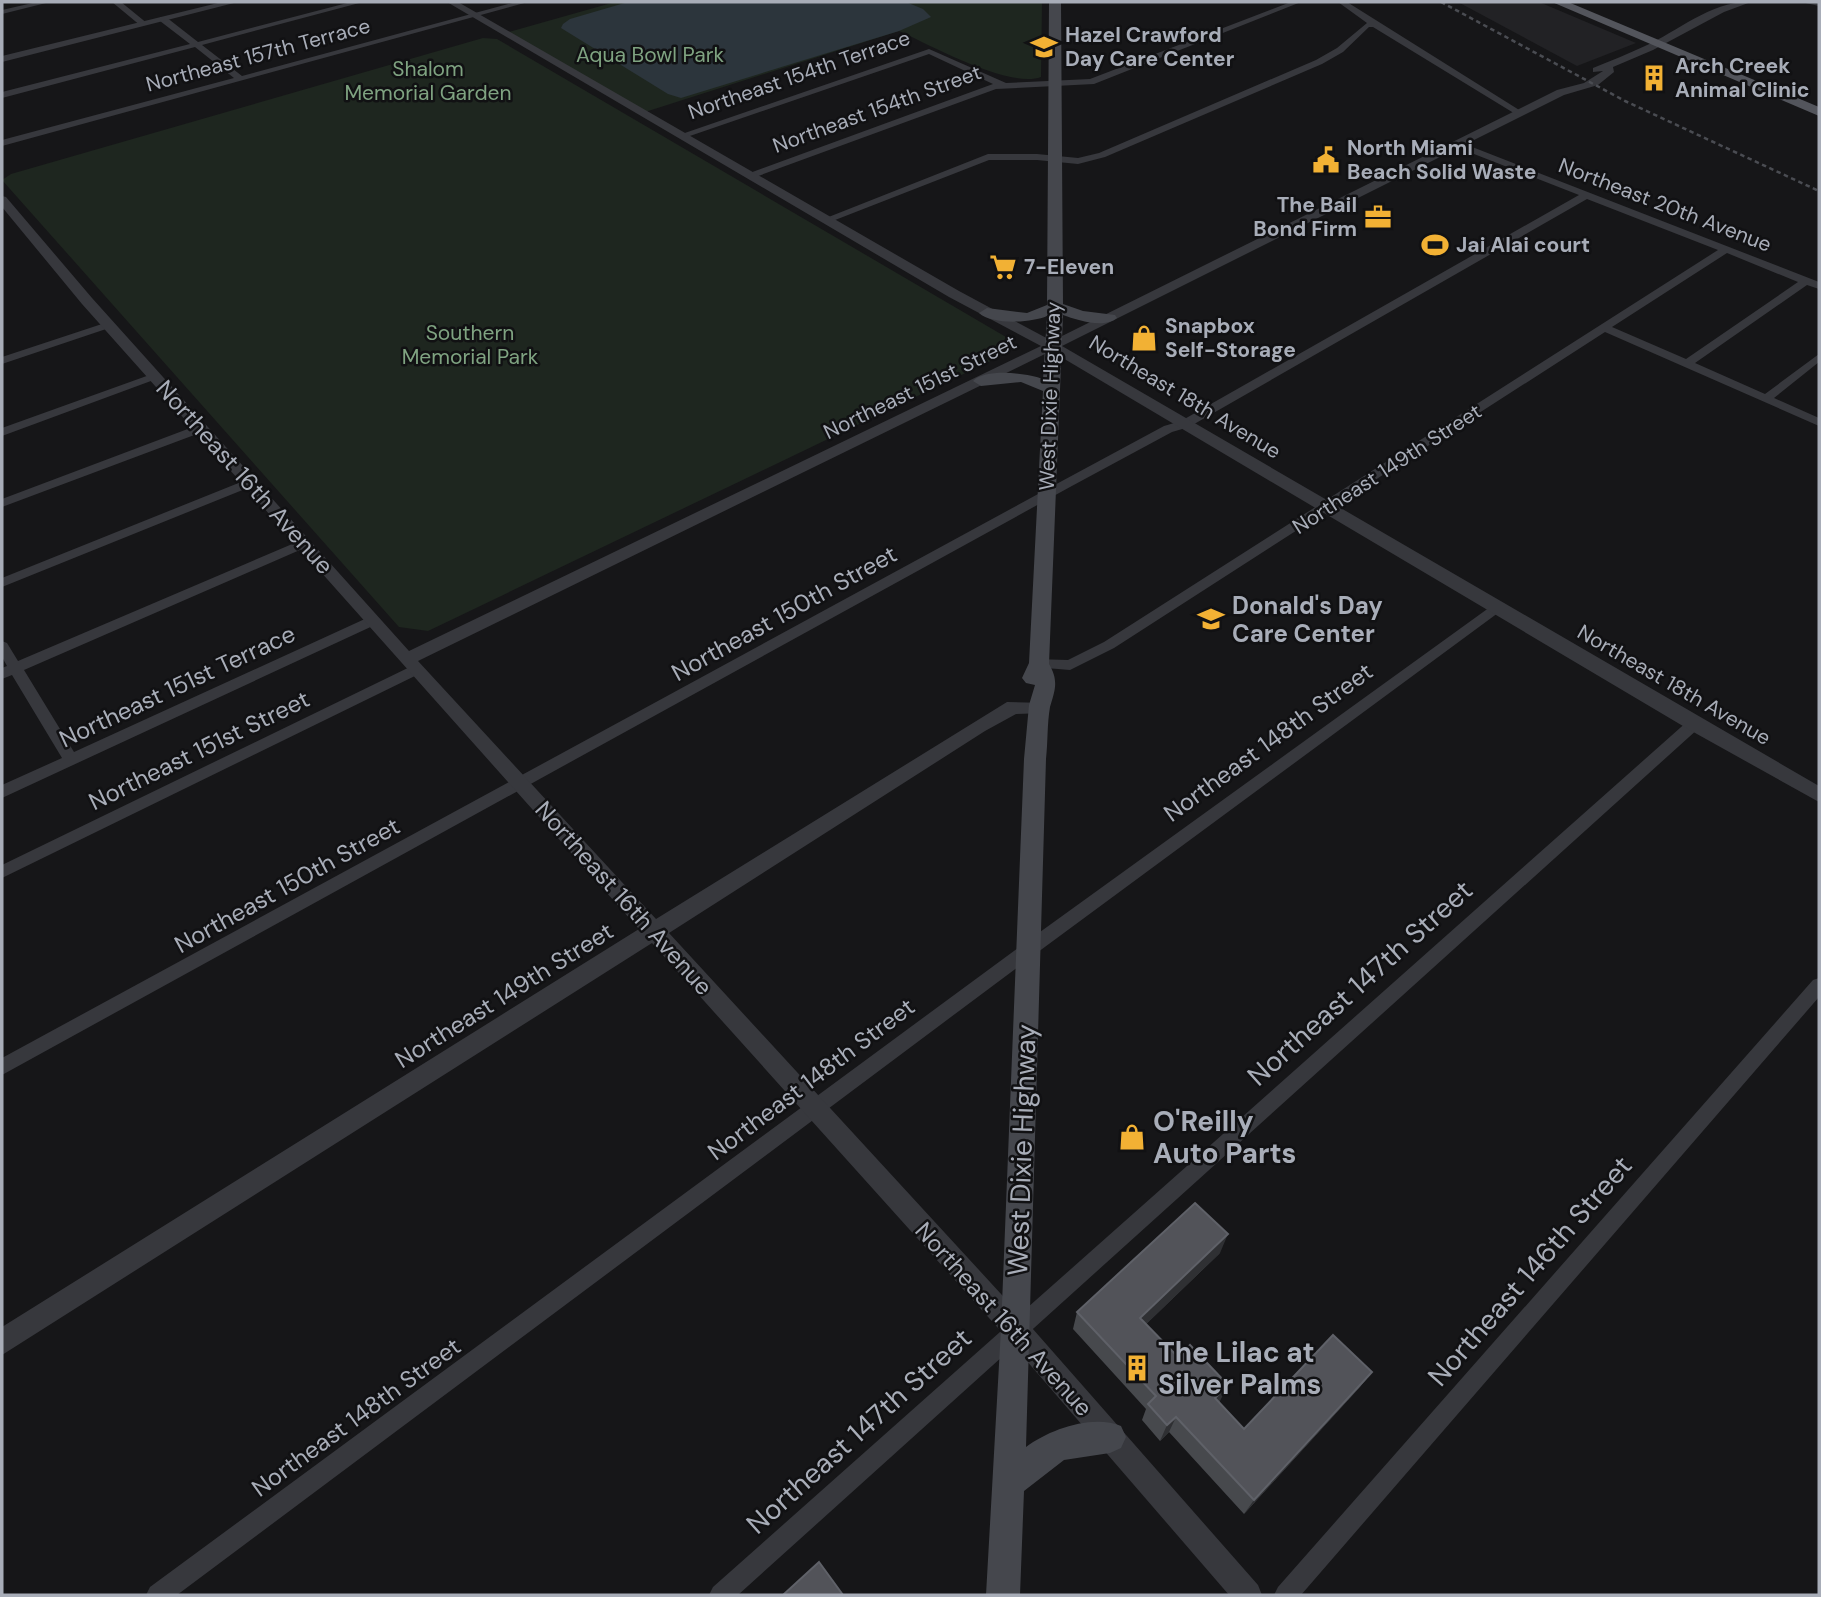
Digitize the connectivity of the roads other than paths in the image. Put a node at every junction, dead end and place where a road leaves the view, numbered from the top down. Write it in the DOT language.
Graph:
graph roads {
  1 [pos="46,2"];
  2 [pos="116,2"];
  3 [pos="233,2"];
  4 [pos="359,2"];
  5 [pos="452,2"];
  6 [pos="524,2"];
  7 [pos="1055,2"];
  8 [pos="1297,2"];
  9 [pos="1342,2"];
  10 [pos="1558,2"];
  11 [pos="1584,2"];
  12 [pos="1746,2"];
  13 [pos="1805,2"];
  14 [pos="1819,4"];
  15 [pos="1725,6"];
  16 [pos="2,12"];
  17 [pos="474,15"];
  18 [pos="163,19"];
  19 [pos="144,24"];
  20 [pos="1374,24"];
  21 [pos="1664,40"];
  22 [pos="196,44"];
  23 [pos="2,59"];
  24 [pos="240,78"];
  25 [pos="1003,85"];
  26 [pos="1055,85"];
  27 [pos="2,95"];
  28 [pos="1819,101"];
  29 [pos="1819,112"];
  30 [pos="1520,113"];
  31 [pos="681,136"];
  32 [pos="2,143"];
  33 [pos="1459,145"];
  34 [pos="1054,159"];
  35 [pos="750,176"];
  36 [pos="1587,195"];
  37 [pos="2,200"];
  38 [pos="826,220"];
  39 [pos="1725,250"];
  40 [pos="1806,281"];
  41 [pos="1819,286"];
  42 [pos="1055,307"];
  43 [pos="987,313"];
  44 [pos="1108,318"];
  45 [pos="108,325"];
  46 [pos="1605,328"];
  47 [pos="1052,346"];
  48 [pos="1819,357"];
  49 [pos="2,361"];
  50 [pos="1688,363"];
  51 [pos="155,376"];
  52 [pos="981,381"];
  53 [pos="1050,388"];
  54 [pos="1767,398"];
  55 [pos="1819,422"];
  56 [pos="1185,424"];
  57 [pos="201,428"];
  58 [pos="2,432"];
  59 [pos="251,482"];
  60 [pos="1046,495"];
  61 [pos="2,503"];
  62 [pos="1327,507"];
  63 [pos="304,543"];
  64 [pos="2,583"];
  65 [pos="1497,607"];
  66 [pos="372,621"];
  67 [pos="2,646"];
  68 [pos="412,664"];
  69 [pos="1039,664"];
  70 [pos="9,671"];
  71 [pos="1040,706"];
  72 [pos="1694,724"];
  73 [pos="71,760"];
  74 [pos="521,783"];
  75 [pos="2,792"];
  76 [pos="1819,795"];
  77 [pos="2,872"];
  78 [pos="653,932"];
  79 [pos="1028,950"];
  80 [pos="1819,985"];
  81 [pos="2,1067"];
  82 [pos="814,1110"];
  83 [pos="1016,1329"];
  84 [pos="2,1342"];
  85 [pos="1110,1437"];
  86 [pos="1008,1484"];
  87 [pos="158,1595"];
  88 [pos="722,1595"];
  89 [pos="1003,1595"];
  90 [pos="1248,1595"];
  91 [pos="1286,1595"];
  1 -- 16 [label="street"];
  2 -- 19 [label="street"];
  3 -- 18 [label="street"];
  4 -- 22 [label="street"];
  5 -- 17 [label="street, Northeast 18th Avenue"];
  6 -- 17 [label="street, Northeast 157th Terrace"];
  7 -- 26 [label="main road, West Dixie Highway"];
  8 -- 26 [label="street, Northeast 154th Street"];
  9 -- 20 [label="street"];
  10 -- 21 [label="main road"];
  11 -- 21 [label="main road"];
  12 -- 15 [label="street, Northeast 151st Street"];
  13 -- 14 [label="street"];
  15 -- 21 [label="street, Northeast 151st Street"];
  17 -- 24 [label="street, Northeast 157th Terrace"];
  17 -- 31 [label="street, Northeast 18th Avenue"];
  18 -- 19 [label="street"];
  18 -- 22 [label="street"];
  19 -- 23 [label="street"];
  20 -- 30 [label="street"];
  20 -- 34 [label="street"];
  21 -- 28 [label="main road"];
  21 -- 29 [label="main road"];
  21 -- 30 [label="street, Northeast 151st Street"];
  22 -- 24 [label="street"];
  22 -- 27 [label="street"];
  24 -- 32 [label="street, Northeast 157th Terrace"];
  25 -- 26 [label="street, Northeast 154th Street"];
  25 -- 31 [label="street, Northeast 154th Terrace"];
  25 -- 35 [label="street, Northeast 154th Street"];
  26 -- 34 [label="main road, West Dixie Highway"];
  30 -- 33 [label="street, Northeast 151st Street"];
  31 -- 35 [label="street, Northeast 18th Avenue"];
  33 -- 36 [label="street, Northeast 20th Avenue"];
  33 -- 44 [label="street, Northeast 151st Street"];
  34 -- 38 [label="street"];
  34 -- 42 [label="main road, West Dixie Highway"];
  35 -- 38 [label="street, Northeast 18th Avenue"];
  36 -- 39 [label="street, Northeast 20th Avenue"];
  36 -- 56 [label="street, Northeast 150th Street"];
  37 -- 45 [label="street, Northeast 16th Avenue"];
  38 -- 43 [label="street, Northeast 18th Avenue"];
  39 -- 40 [label="street, Northeast 20th Avenue"];
  39 -- 46 [label="street, Northeast 149th Street"];
  40 -- 41 [label="street, Northeast 20th Avenue"];
  40 -- 50 [label="street"];
  42 -- 43 [label="main road"];
  42 -- 44 [label="main road"];
  42 -- 47 [label="main road, West Dixie Highway"];
  43 -- 47 [label="street, Northeast 18th Avenue"];
  44 -- 47 [label="street, Northeast 151st Street"];
  45 -- 49 [label="street"];
  45 -- 51 [label="street, Northeast 16th Avenue"];
  46 -- 50 [label="street"];
  46 -- 62 [label="street, Northeast 149th Street"];
  47 -- 52 [label="street, Northeast 151st Street"];
  47 -- 53 [label="main road, West Dixie Highway"];
  47 -- 56 [label="street, Northeast 18th Avenue"];
  48 -- 54 [label="street"];
  50 -- 54 [label="street"];
  51 -- 57 [label="street, Northeast 16th Avenue"];
  51 -- 58 [label="street"];
  52 -- 53 [label="main road"];
  52 -- 68 [label="street, Northeast 151st Street"];
  53 -- 60 [label="main road, West Dixie Highway"];
  54 -- 55 [label="street"];
  56 -- 60 [label="street, Northeast 150th Street"];
  56 -- 62 [label="street, Northeast 18th Avenue"];
  57 -- 59 [label="street, Northeast 16th Avenue"];
  57 -- 61 [label="street"];
  59 -- 63 [label="street, Northeast 16th Avenue"];
  59 -- 64 [label="street"];
  60 -- 69 [label="main road, West Dixie Highway"];
  60 -- 74 [label="street, Northeast 150th Street"];
  62 -- 65 [label="street, Northeast 18th Avenue"];
  62 -- 69 [label="street, Northeast 149th Street"];
  63 -- 66 [label="street, Northeast 16th Avenue"];
  63 -- 70 [label="street"];
  65 -- 72 [label="street, Northeast 18th Avenue"];
  65 -- 79 [label="street, Northeast 148th Street"];
  66 -- 68 [label="street, Northeast 16th Avenue"];
  66 -- 73 [label="street, Northeast 151st Terrace"];
  67 -- 70 [label="street"];
  68 -- 74 [label="street, Northeast 16th Avenue"];
  68 -- 77 [label="street, Northeast 151st Street"];
  69 -- 71 [label="main road, West Dixie Highway"];
  70 -- 73 [label="street"];
  71 -- 78 [label="street, Northeast 149th Street"];
  71 -- 79 [label="main road, West Dixie Highway"];
  72 -- 76 [label="street, Northeast 18th Avenue"];
  72 -- 83 [label="street, Northeast 147th Street"];
  73 -- 75 [label="street, Northeast 151st Terrace"];
  74 -- 78 [label="street, Northeast 16th Avenue"];
  74 -- 81 [label="street, Northeast 150th Street"];
  78 -- 82 [label="street, Northeast 16th Avenue"];
  78 -- 84 [label="street, Northeast 149th Street"];
  79 -- 82 [label="street, Northeast 148th Street"];
  79 -- 83 [label="main road, West Dixie Highway"];
  80 -- 91 [label="street, Northeast 146th Street"];
  82 -- 83 [label="street, Northeast 16th Avenue"];
  82 -- 87 [label="street, Northeast 148th Street"];
  83 -- 85 [label="street, Northeast 16th Avenue"];
  83 -- 86 [label="main road, West Dixie Highway"];
  83 -- 88 [label="street, Northeast 147th Street"];
  85 -- 86 [label="main road"];
  85 -- 90 [label="street, Northeast 16th Avenue"];
  86 -- 89 [label="main road, West Dixie Highway"];
}
